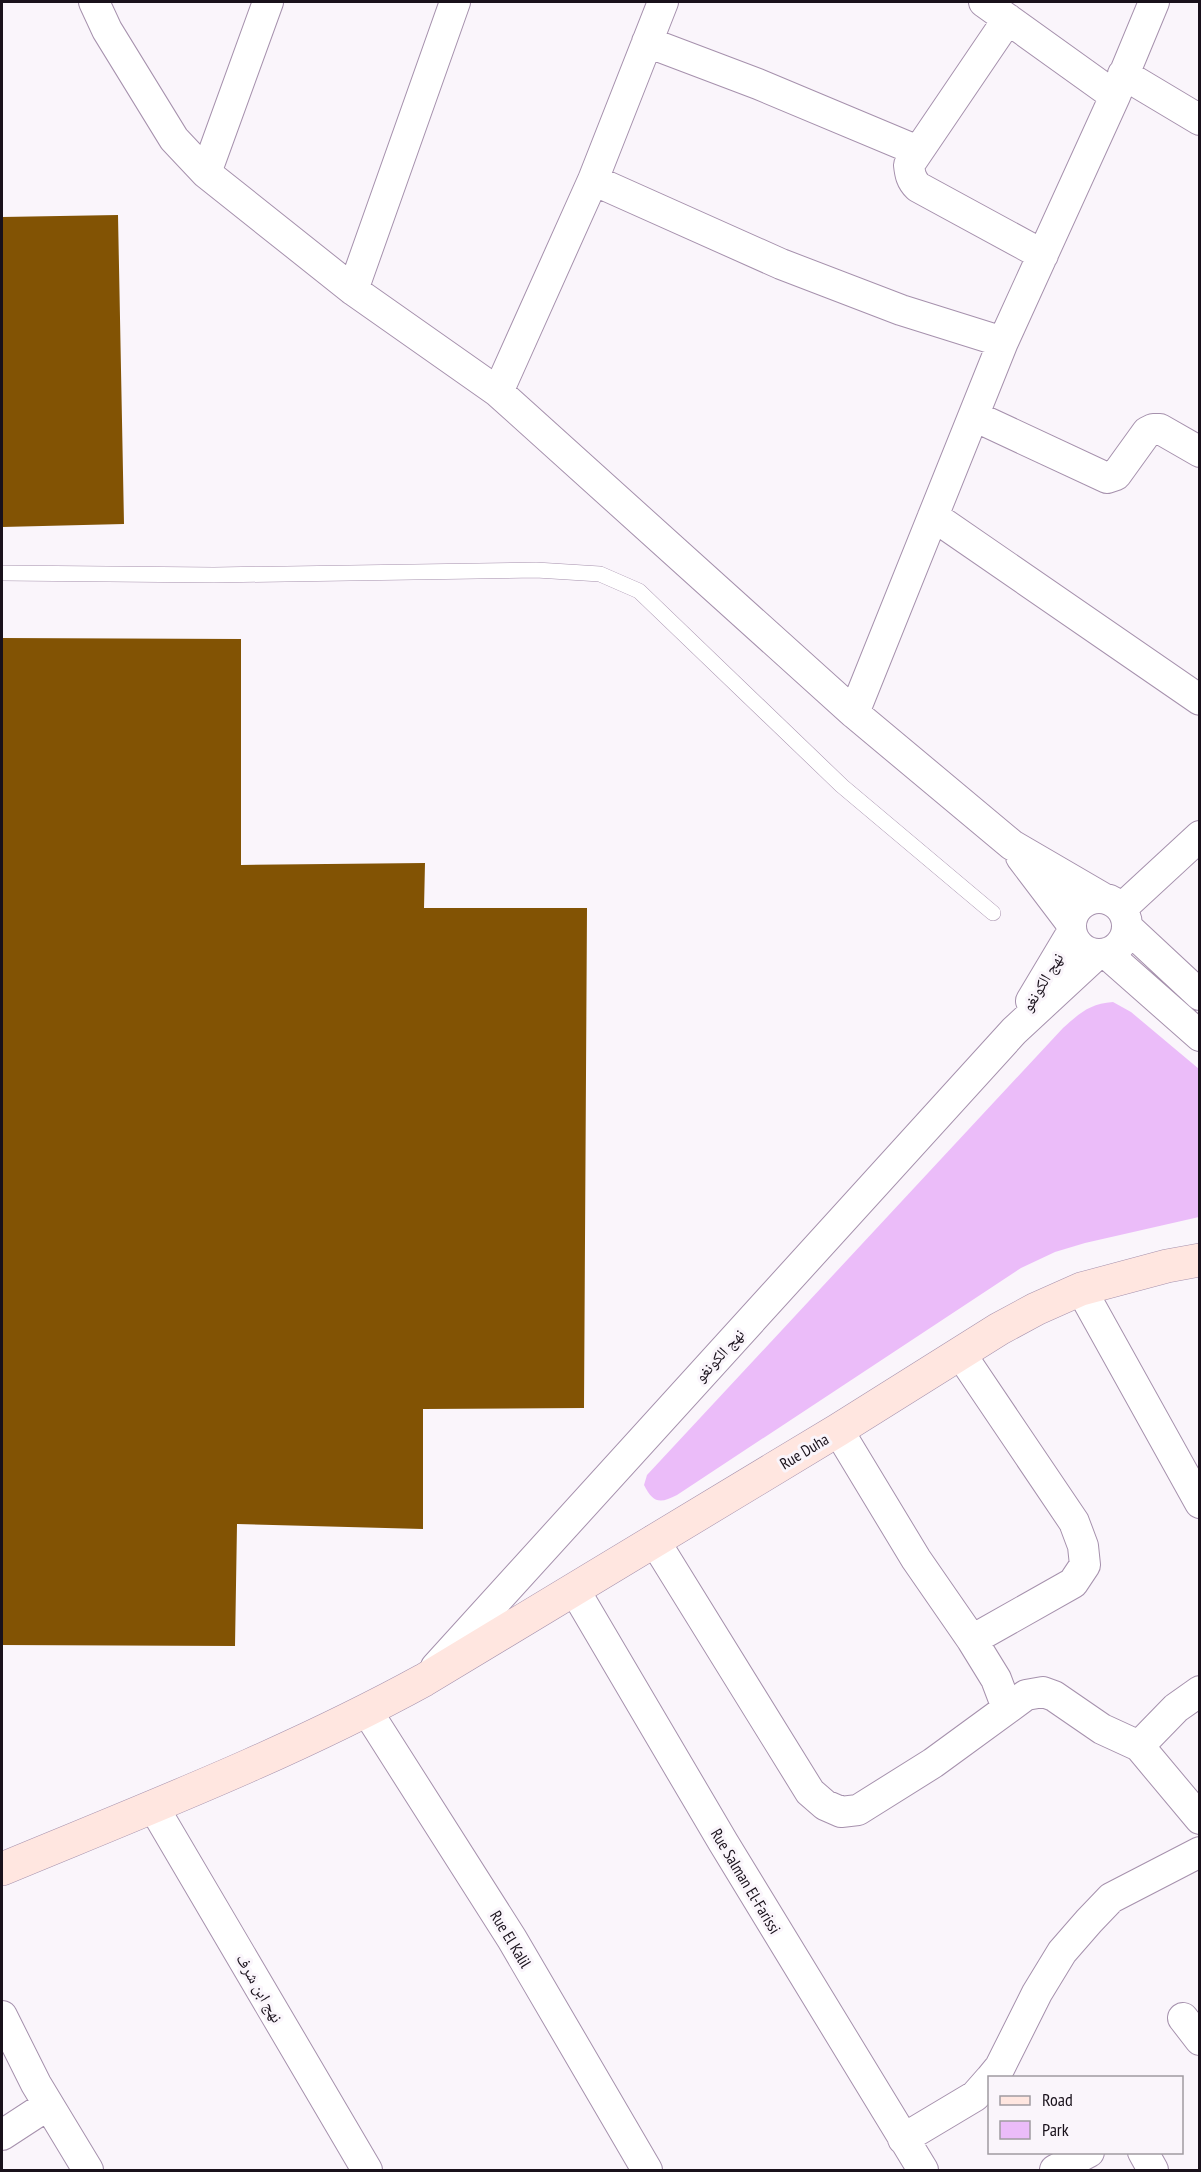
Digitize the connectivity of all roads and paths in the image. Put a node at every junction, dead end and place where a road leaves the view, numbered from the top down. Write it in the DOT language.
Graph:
graph roads {
  1 [pos="94,2"];
  2 [pos="268,2"];
  3 [pos="455,2"];
  4 [pos="663,2"];
  5 [pos="984,2"];
  6 [pos="1154,2"];
  7 [pos="1008,19"];
  8 [pos="647,42"];
  9 [pos="1119,85"];
  10 [pos="1200,120"];
  11 [pos="918,151"];
  12 [pos="206,173"];
  13 [pos="593,180"];
  14 [pos="1042,255"];
  15 [pos="353,290"];
  16 [pos="1004,342"];
  17 [pos="498,392"];
  18 [pos="974,416"];
  19 [pos="1200,452"];
  20 [pos="933,516"];
  21 [pos="2,573"];
  22 [pos="1200,700"];
  23 [pos="854,713"];
  24 [pos="1200,836"];
  25 [pos="1012,845"];
  26 [pos="1118,911"];
  27 [pos="993,913"];
  28 [pos="1071,928"];
  29 [pos="1102,954"];
  30 [pos="1200,995"];
  31 [pos="1014,1031"];
  32 [pos="1200,1036"];
  33 [pos="1200,1260"];
  34 [pos="1081,1289"];
  35 [pos="960,1353"];
  36 [pos="838,1430"];
  37 [pos="1200,1503"];
  38 [pos="654,1540"];
  39 [pos="574,1589"];
  40 [pos="972,1640"];
  41 [pos="424,1680"];
  42 [pos="1200,1691"];
  43 [pos="1007,1708"];
  44 [pos="367,1711"];
  45 [pos="1138,1746"];
  46 [pos="153,1806"];
  47 [pos="1200,1819"];
  48 [pos="1200,1852"];
  49 [pos="2,1869"];
  50 [pos="2,2016"];
  51 [pos="992,2076"];
  52 [pos="988,2080"];
  53 [pos="48,2105"];
  54 [pos="2,2135"];
  55 [pos="903,2139"];
  56 [pos="1085,2154"];
  57 [pos="1144,2154"];
  58 [pos="88,2170"];
  59 [pos="367,2170"];
  60 [pos="647,2170"];
  61 [pos="923,2170"];
  62 [pos="1055,2170"];
  63 [pos="1153,2170"];
  1 -- 12 [label="street"];
  2 -- 12 [label="street"];
  3 -- 15 [label="street"];
  4 -- 8 [label="street"];
  5 -- 7 [label="street"];
  6 -- 9 [label="street"];
  7 -- 9 [label="street"];
  7 -- 11 [label="street"];
  8 -- 11 [label="street"];
  8 -- 13 [label="street"];
  9 -- 10 [label="street"];
  9 -- 14 [label="street"];
  11 -- 14 [label="street"];
  12 -- 15 [label="street"];
  13 -- 16 [label="street"];
  13 -- 17 [label="street"];
  14 -- 16 [label="street"];
  15 -- 17 [label="street"];
  16 -- 18 [label="street"];
  17 -- 23 [label="street"];
  18 -- 19 [label="street"];
  18 -- 20 [label="street"];
  20 -- 22 [label="street"];
  20 -- 23 [label="street"];
  21 -- 27 [label="lane"];
  23 -- 25 [label="street"];
  24 -- 26 [label="street"];
  25 -- 26 [label="street"];
  25 -- 28 [label="street"];
  26 -- 28 [label="street"];
  26 -- 29 [label="street"];
  26 -- 30 [label="street"];
  28 -- 29 [label="street"];
  28 -- 31 [label="street, نهج الكونغو"];
  29 -- 31 [label="street, نهج الكونغو"];
  29 -- 32 [label="street"];
  31 -- 41 [label="street, نهج الكونغو"];
  33 -- 34 [label="street, Rue Duha"];
  34 -- 35 [label="street, Rue Duha"];
  34 -- 37 [label="street"];
  35 -- 36 [label="street, Rue Duha"];
  35 -- 40 [label="street"];
  36 -- 38 [label="street, Rue Duha"];
  36 -- 40 [label="street"];
  38 -- 39 [label="street, Rue Duha"];
  38 -- 43 [label="street"];
  39 -- 41 [label="street, Rue Duha"];
  39 -- 55 [label="street, Rue Salman El-Farissi"];
  40 -- 43 [label="street"];
  41 -- 44 [label="street, Rue Duha"];
  42 -- 45 [label="street"];
  43 -- 45 [label="street"];
  44 -- 46 [label="street, Rue Duha"];
  44 -- 60 [label="street, Rue El Kalil"];
  45 -- 47 [label="street"];
  46 -- 49 [label="street, Rue Duha"];
  46 -- 59 [label="street, نهج ابن شرف"];
  48 -- 51 [label="street"];
  50 -- 53 [label="street"];
  52 -- 55 [label="street"];
  53 -- 54 [label="street"];
  53 -- 58 [label="street"];
  55 -- 61 [label="street, Rue Salman El-Farissi"];
  56 -- 62 [label="street"];
  57 -- 63 [label="street"];
}
